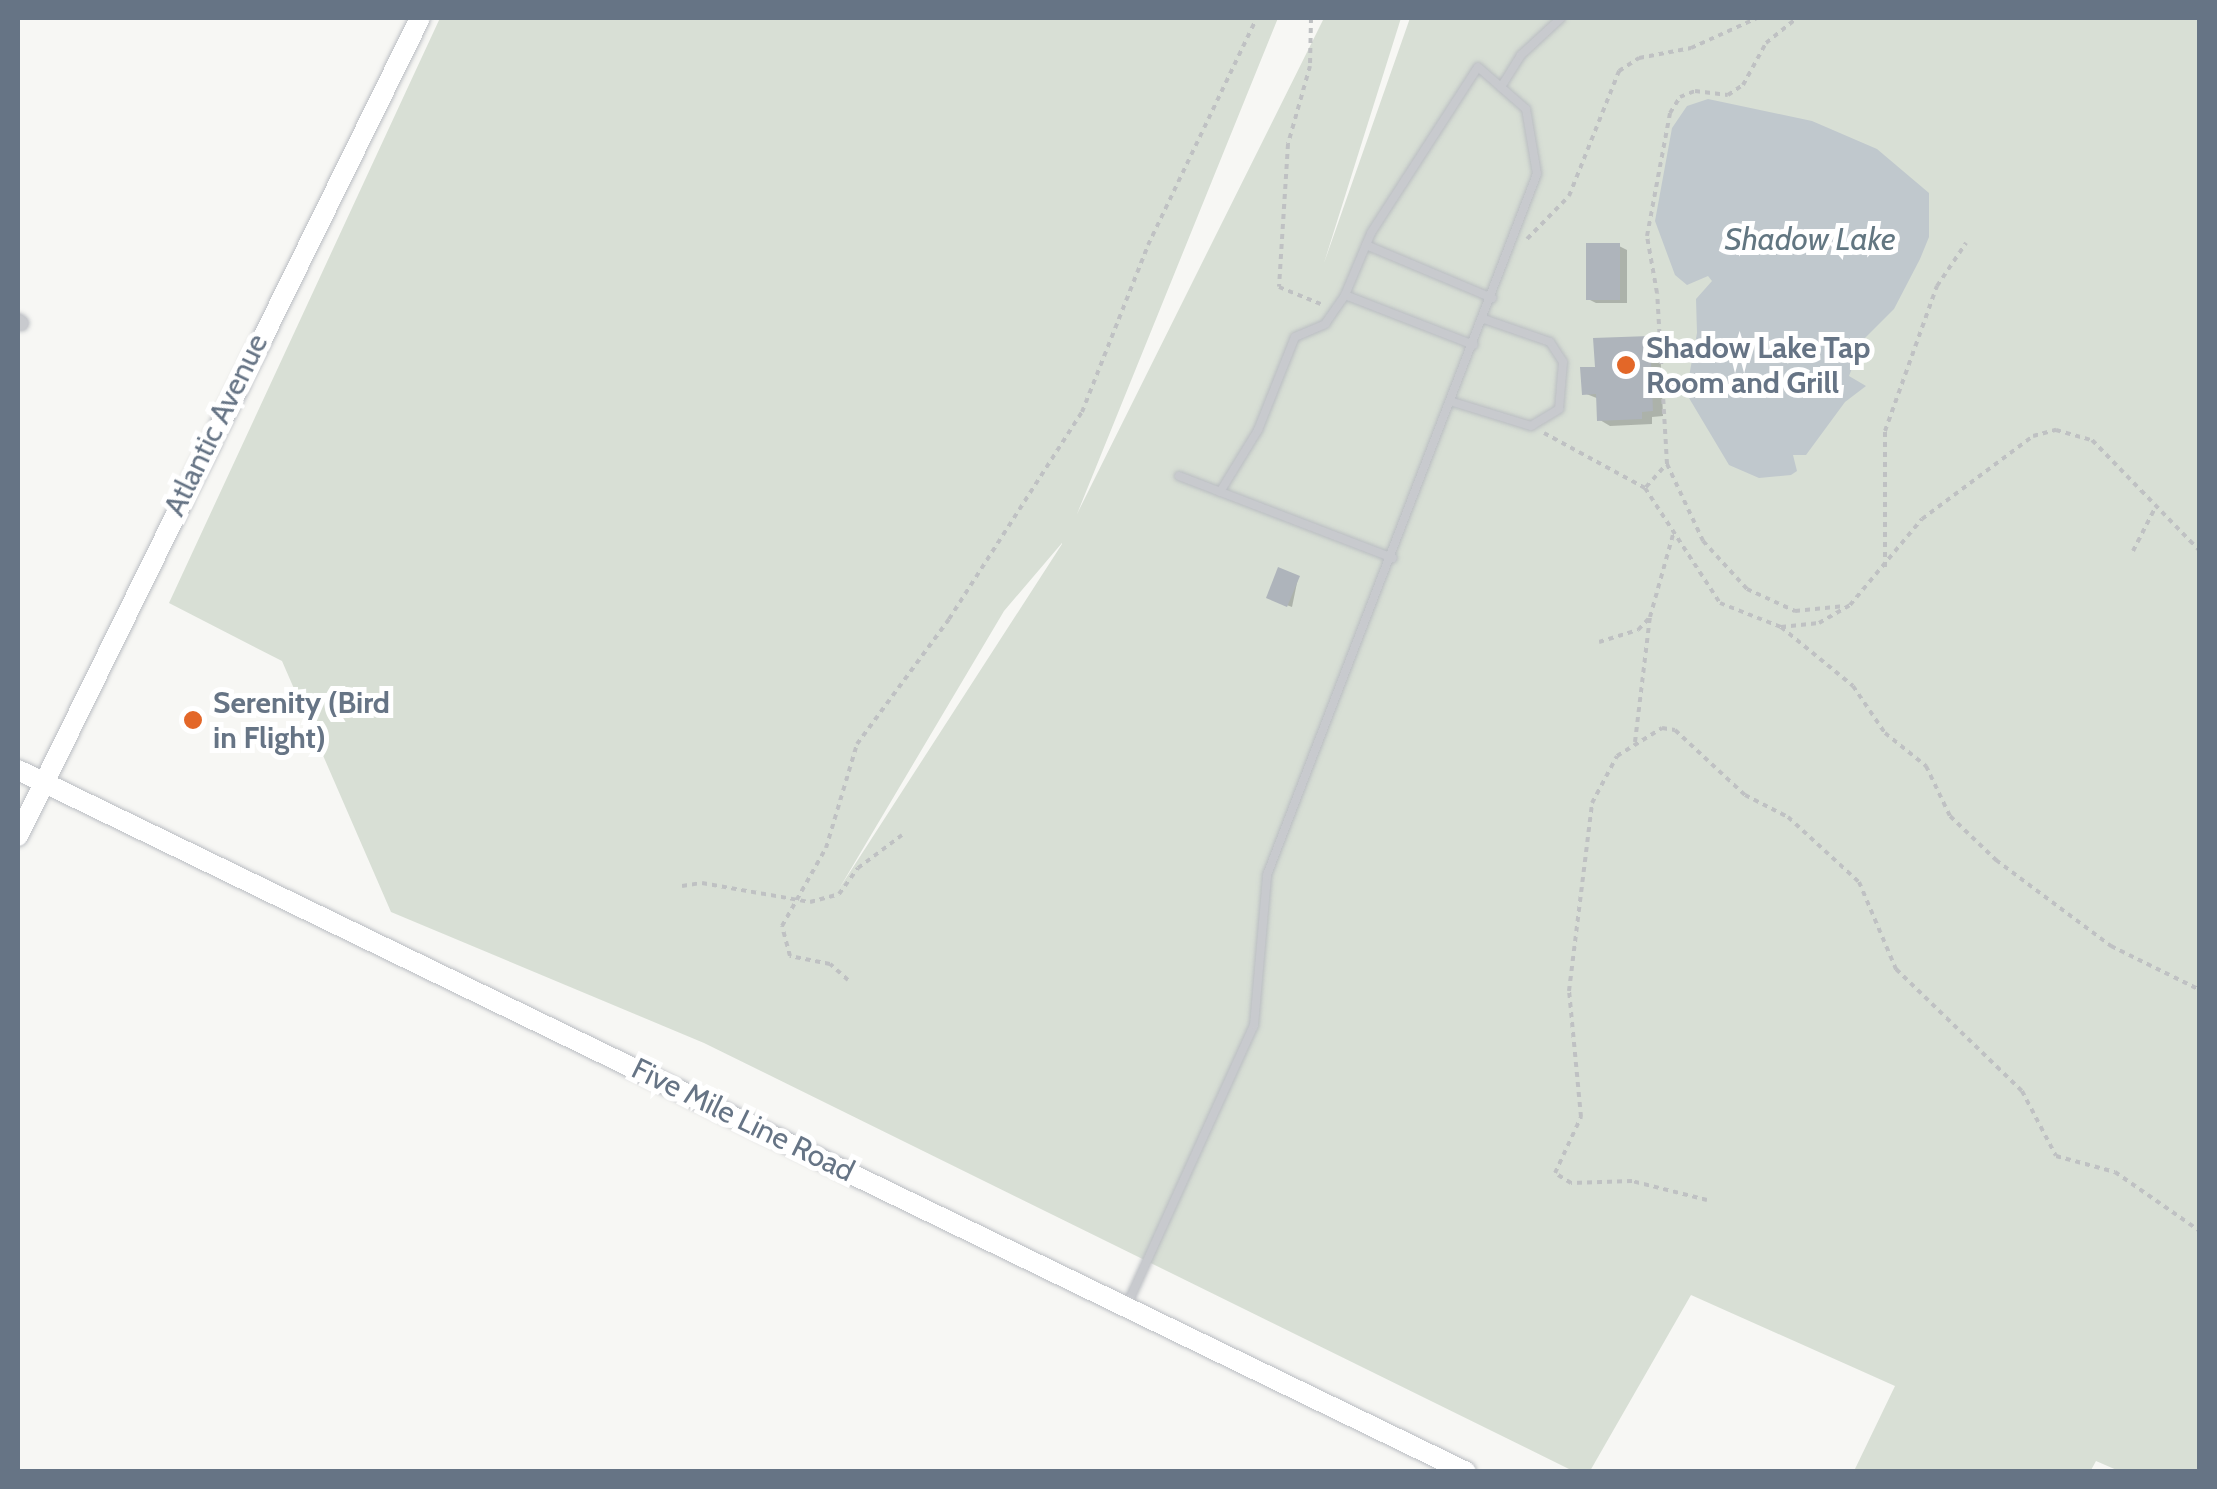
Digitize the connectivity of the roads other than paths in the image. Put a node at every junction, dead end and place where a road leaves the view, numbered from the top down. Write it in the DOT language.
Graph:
graph roads {
  1 [pos="420,18"];
  2 [pos="1561,18"];
  3 [pos="1501,87"];
  4 [pos="1366,245"];
  5 [pos="1346,294"];
  6 [pos="1492,298"];
  7 [pos="1484,319"];
  8 [pos="1474,346"];
  9 [pos="1452,402"];
  10 [pos="1178,476"];
  11 [pos="1220,492"];
  12 [pos="1393,558"];
  13 [pos="18,770"];
  14 [pos="43,782"];
  15 [pos="18,836"];
  16 [pos="1127,1305"];
  17 [pos="1466,1472"];
  1 -- 14 [label="main road, Atlantic Avenue"];
  2 -- 3 [label="lane"];
  3 -- 4 [label="lane"];
  3 -- 6 [label="lane"];
  4 -- 5 [label="lane"];
  4 -- 6 [label="lane"];
  5 -- 8 [label="lane"];
  5 -- 11 [label="lane"];
  6 -- 7 [label="lane"];
  7 -- 8 [label="lane"];
  7 -- 9 [label="lane"];
  8 -- 9 [label="lane"];
  9 -- 12 [label="lane"];
  10 -- 11 [label="lane"];
  11 -- 12 [label="lane"];
  12 -- 16 [label="lane"];
  13 -- 14 [label="main road, Five Mile Line Road"];
  14 -- 15 [label="main road, Atlantic Avenue"];
  14 -- 16 [label="main road, Five Mile Line Road"];
  16 -- 17 [label="main road, Five Mile Line Road"];
}
